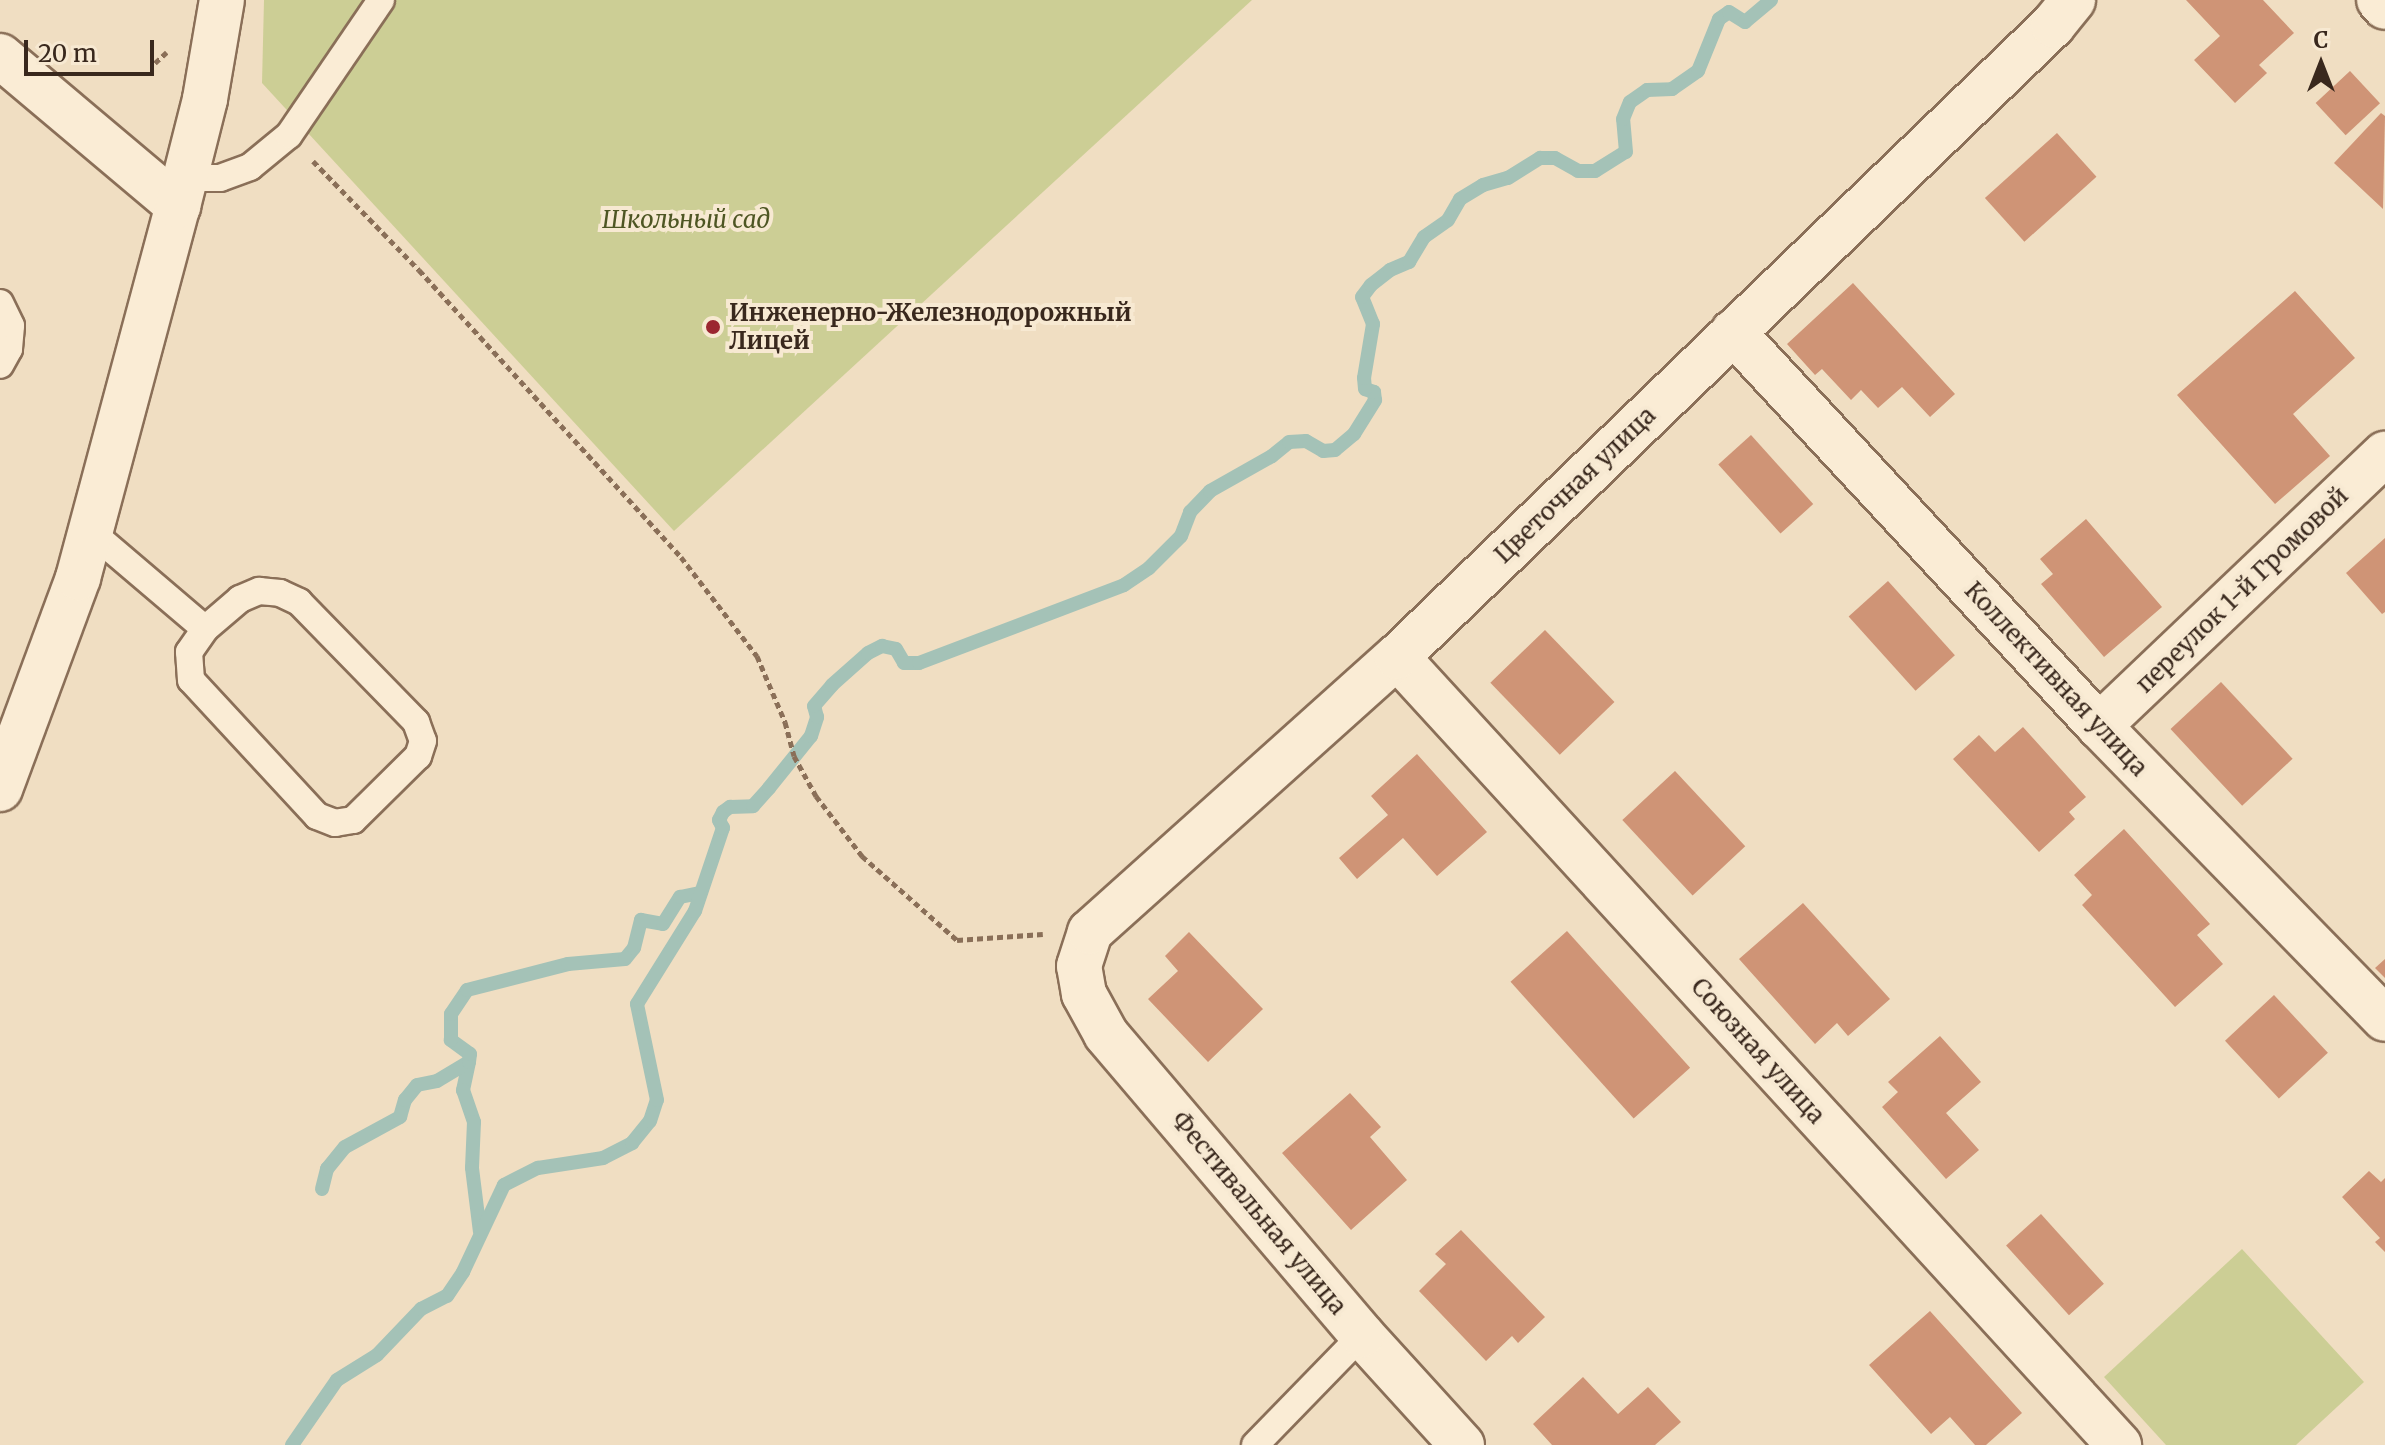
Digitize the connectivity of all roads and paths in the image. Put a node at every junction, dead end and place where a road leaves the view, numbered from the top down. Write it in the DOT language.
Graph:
graph roads {
  1 [pos="222,0"];
  2 [pos="381,0"];
  3 [pos="2073,0"];
  4 [pos="2379,0"];
  5 [pos="2385,7"];
  6 [pos="0,56"];
  7 [pos="289,135"];
  8 [pos="182,192"];
  9 [pos="0,303"];
  10 [pos="1733,332"];
  11 [pos="0,365"];
  12 [pos="2385,454"];
  13 [pos="90,531"];
  14 [pos="205,629"];
  15 [pos="1397,657"];
  16 [pos="2099,726"];
  17 [pos="0,789"];
  18 [pos="1084,949"];
  19 [pos="2385,1019"];
  20 [pos="1362,1335"];
  21 [pos="1255,1445"];
  22 [pos="1462,1445"];
  23 [pos="2119,1445"];
  1 -- 8 [label="street"];
  2 -- 7 [label="lane"];
  3 -- 10 [label="street, Цветочная улица"];
  4 -- 5 [label="street"];
  6 -- 8 [label="street"];
  7 -- 8 [label="lane"];
  7 -- 18 [label="path"];
  8 -- 13 [label="street"];
  9 -- 11 [label="lane"];
  10 -- 15 [label="street, Цветочная улица"];
  10 -- 16 [label="street, Коллективная улица"];
  12 -- 16 [label="street, переулок 1-й Громовой"];
  13 -- 14 [label="lane"];
  13 -- 17 [label="street"];
  14 -- 14 [label="lane"];
  15 -- 18 [label="street, Цветочная улица"];
  15 -- 23 [label="street, Союзная улица"];
  16 -- 19 [label="street, Коллективная улица"];
  18 -- 20 [label="street, Фестивальная улица"];
  20 -- 21 [label="lane"];
  20 -- 22 [label="street, Фестивальная улица"];
}
